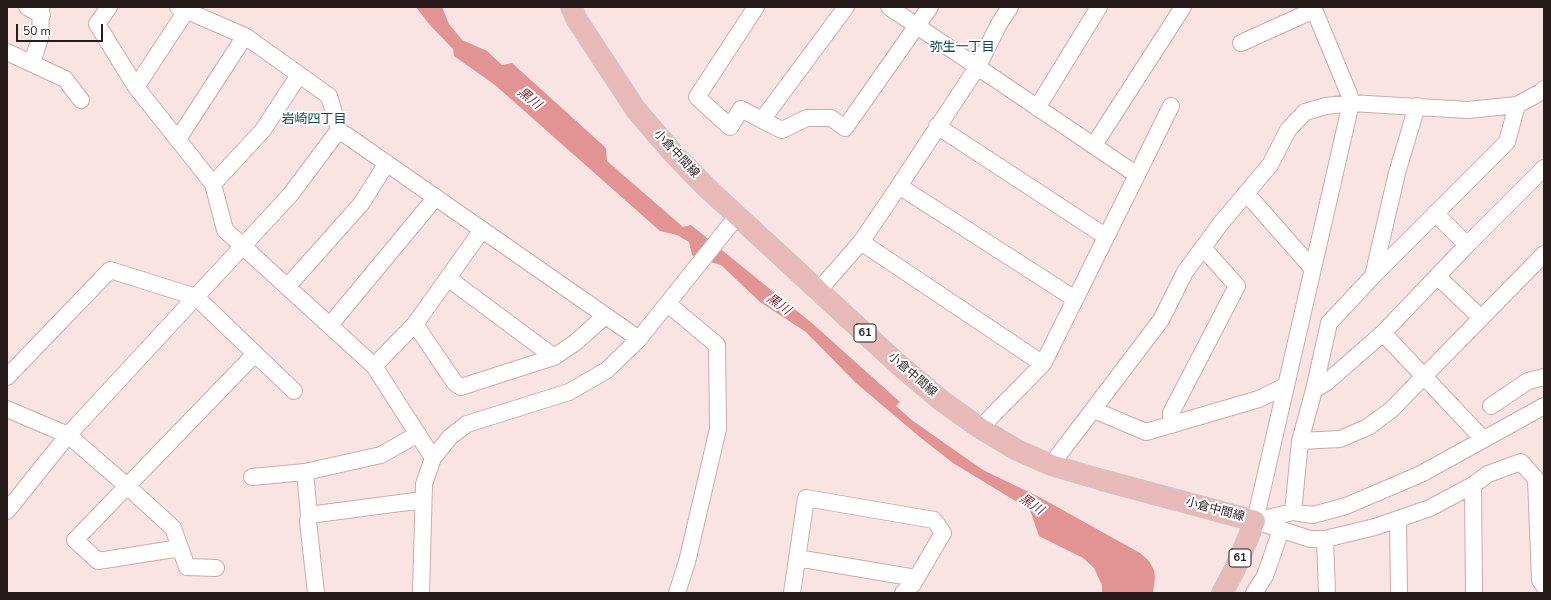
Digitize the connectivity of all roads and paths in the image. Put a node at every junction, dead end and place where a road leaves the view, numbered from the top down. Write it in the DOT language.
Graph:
graph roads {
  1 [pos="27,7"];
  2 [pos="108,7"];
  3 [pos="571,7"];
  4 [pos="756,7"];
  5 [pos="846,7"];
  6 [pos="890,7"];
  7 [pos="930,7"];
  8 [pos="1010,7"];
  9 [pos="1100,7"];
  10 [pos="1183,7"];
  11 [pos="1314,8"];
  12 [pos="182,9"];
  13 [pos="42,11"];
  14 [pos="918,26"];
  15 [pos="245,36"];
  16 [pos="1241,43"];
  17 [pos="7,52"];
  18 [pos="32,63"];
  19 [pos="978,66"];
  20 [pos="299,75"];
  21 [pos="136,87"];
  22 [pos="1543,92"];
  23 [pos="81,100"];
  24 [pos="1351,103"];
  25 [pos="1517,105"];
  26 [pos="1171,106"];
  27 [pos="1417,106"];
  28 [pos="1037,108"];
  29 [pos="762,120"];
  30 [pos="937,126"];
  31 [pos="340,132"];
  32 [pos="178,139"];
  33 [pos="1094,145"];
  34 [pos="387,163"];
  35 [pos="1544,168"];
  36 [pos="1137,175"];
  37 [pos="213,184"];
  38 [pos="899,186"];
  39 [pos="1246,193"];
  40 [pos="436,197"];
  41 [pos="1435,213"];
  42 [pos="738,215"];
  43 [pos="482,230"];
  44 [pos="1105,236"];
  45 [pos="861,242"];
  46 [pos="241,245"];
  47 [pos="1467,245"];
  48 [pos="1204,249"];
  49 [pos="1544,254"];
  50 [pos="1313,269"];
  51 [pos="1373,276"];
  52 [pos="1437,276"];
  53 [pos="449,279"];
  54 [pos="287,287"];
  55 [pos="819,290"];
  56 [pos="196,297"];
  57 [pos="1075,299"];
  58 [pos="668,304"];
  59 [pos="605,316"];
  60 [pos="1481,318"];
  61 [pos="415,324"];
  62 [pos="330,325"];
  63 [pos="1383,333"];
  64 [pos="639,339"];
  65 [pos="254,355"];
  66 [pos="554,357"];
  67 [pos="1043,364"];
  68 [pos="374,366"];
  69 [pos="1425,376"];
  70 [pos="7,377"];
  71 [pos="1544,377"];
  72 [pos="1286,386"];
  73 [pos="1314,390"];
  74 [pos="294,391"];
  75 [pos="1491,406"];
  76 [pos="1544,406"];
  77 [pos="7,409"];
  78 [pos="1094,410"];
  79 [pos="1171,425"];
  80 [pos="980,428"];
  81 [pos="418,434"];
  82 [pos="68,435"];
  83 [pos="1483,439"];
  84 [pos="1300,441"];
  85 [pos="433,458"];
  86 [pos="1051,464"];
  87 [pos="305,472"];
  88 [pos="252,477"];
  89 [pos="1473,485"];
  90 [pos="127,486"];
  91 [pos="423,500"];
  92 [pos="7,511"];
  93 [pos="1293,512"];
  94 [pos="309,515"];
  95 [pos="1398,519"];
  96 [pos="1255,521"];
  97 [pos="1281,530"];
  98 [pos="1325,538"];
  99 [pos="180,548"];
  100 [pos="797,558"];
  101 [pos="216,568"];
  102 [pos="916,578"];
  103 [pos="1544,586"];
  104 [pos="316,593"];
  105 [pos="421,593"];
  106 [pos="677,593"];
  107 [pos="792,593"];
  108 [pos="903,593"];
  109 [pos="1222,593"];
  110 [pos="1254,593"];
  111 [pos="1326,593"];
  112 [pos="1399,593"];
  113 [pos="1474,593"];
  1 -- 13 [label="street"];
  2 -- 21 [label="street"];
  3 -- 42 [label="main road, 小倉中間線 / 61"];
  4 -- 29 [label="street"];
  5 -- 29 [label="street"];
  6 -- 14 [label="street"];
  7 -- 14 [label="street"];
  8 -- 19 [label="street"];
  9 -- 28 [label="street"];
  10 -- 33 [label="street"];
  11 -- 16 [label="street"];
  11 -- 24 [label="street"];
  12 -- 15 [label="street"];
  12 -- 21 [label="street"];
  13 -- 18 [label="street"];
  14 -- 19 [label="street"];
  14 -- 29 [label="street"];
  15 -- 20 [label="street"];
  15 -- 32 [label="street"];
  17 -- 18 [label="street"];
  18 -- 23 [label="street"];
  19 -- 28 [label="street"];
  19 -- 30 [label="street"];
  20 -- 31 [label="street"];
  20 -- 37 [label="street"];
  21 -- 32 [label="street"];
  22 -- 25 [label="street"];
  24 -- 27 [label="street"];
  24 -- 39 [label="street"];
  24 -- 50 [label="street"];
  25 -- 27 [label="street"];
  25 -- 41 [label="street"];
  26 -- 36 [label="street"];
  27 -- 51 [label="street"];
  28 -- 33 [label="street"];
  30 -- 38 [label="street"];
  30 -- 44 [label="street"];
  31 -- 34 [label="street"];
  31 -- 46 [label="street"];
  32 -- 37 [label="street"];
  33 -- 36 [label="street"];
  34 -- 40 [label="street"];
  34 -- 54 [label="street"];
  35 -- 47 [label="street"];
  36 -- 44 [label="street"];
  37 -- 46 [label="street"];
  38 -- 45 [label="street"];
  38 -- 57 [label="street"];
  39 -- 48 [label="street"];
  39 -- 50 [label="street"];
  40 -- 43 [label="street"];
  40 -- 62 [label="street"];
  41 -- 47 [label="street"];
  41 -- 51 [label="street"];
  42 -- 55 [label="main road, 小倉中間線 / 61"];
  42 -- 58 [label="street"];
  43 -- 53 [label="street"];
  43 -- 59 [label="street"];
  44 -- 57 [label="street"];
  45 -- 55 [label="street"];
  45 -- 67 [label="street"];
  46 -- 54 [label="street"];
  46 -- 56 [label="street"];
  47 -- 52 [label="street"];
  48 -- 78 [label="street"];
  48 -- 79 [label="street"];
  49 -- 60 [label="street"];
  50 -- 72 [label="street"];
  51 -- 73 [label="street"];
  52 -- 60 [label="street"];
  52 -- 63 [label="street"];
  53 -- 61 [label="street"];
  53 -- 66 [label="street"];
  54 -- 62 [label="street"];
  55 -- 80 [label="main road, 小倉中間線 / 61"];
  56 -- 65 [label="street"];
  56 -- 70 [label="street"];
  56 -- 82 [label="street"];
  57 -- 67 [label="street"];
  58 -- 64 [label="street"];
  58 -- 106 [label="street"];
  59 -- 64 [label="street"];
  59 -- 66 [label="street"];
  60 -- 69 [label="street"];
  61 -- 66 [label="street"];
  61 -- 68 [label="street"];
  62 -- 68 [label="street"];
  63 -- 69 [label="street"];
  63 -- 73 [label="street"];
  64 -- 85 [label="street"];
  65 -- 74 [label="street"];
  65 -- 90 [label="street"];
  67 -- 80 [label="street"];
  68 -- 81 [label="street"];
  69 -- 83 [label="street"];
  69 -- 84 [label="street"];
  71 -- 75 [label="street"];
  72 -- 79 [label="street"];
  72 -- 96 [label="street"];
  73 -- 84 [label="street"];
  76 -- 83 [label="street"];
  77 -- 82 [label="street"];
  78 -- 79 [label="street"];
  78 -- 86 [label="street"];
  80 -- 86 [label="main road, 小倉中間線 / 61"];
  81 -- 85 [label="street"];
  81 -- 87 [label="street"];
  82 -- 90 [label="street"];
  82 -- 92 [label="street"];
  83 -- 93 [label="street"];
  84 -- 93 [label="street"];
  85 -- 91 [label="street"];
  86 -- 96 [label="main road, 小倉中間線 / 61"];
  87 -- 88 [label="street"];
  87 -- 94 [label="street"];
  89 -- 95 [label="street"];
  89 -- 103 [label="street"];
  89 -- 113 [label="street"];
  90 -- 99 [label="street"];
  90 -- 99 [label="street"];
  91 -- 94 [label="street"];
  91 -- 105 [label="street"];
  93 -- 96 [label="street"];
  94 -- 104 [label="street"];
  95 -- 98 [label="street"];
  95 -- 112 [label="street"];
  96 -- 97 [label="street"];
  96 -- 109 [label="main road, 小倉中間線 / 61"];
  97 -- 98 [label="street"];
  97 -- 110 [label="street"];
  98 -- 111 [label="street"];
  99 -- 101 [label="street"];
  100 -- 102 [label="street"];
  100 -- 102 [label="street"];
  100 -- 107 [label="street"];
  102 -- 108 [label="street"];
}
